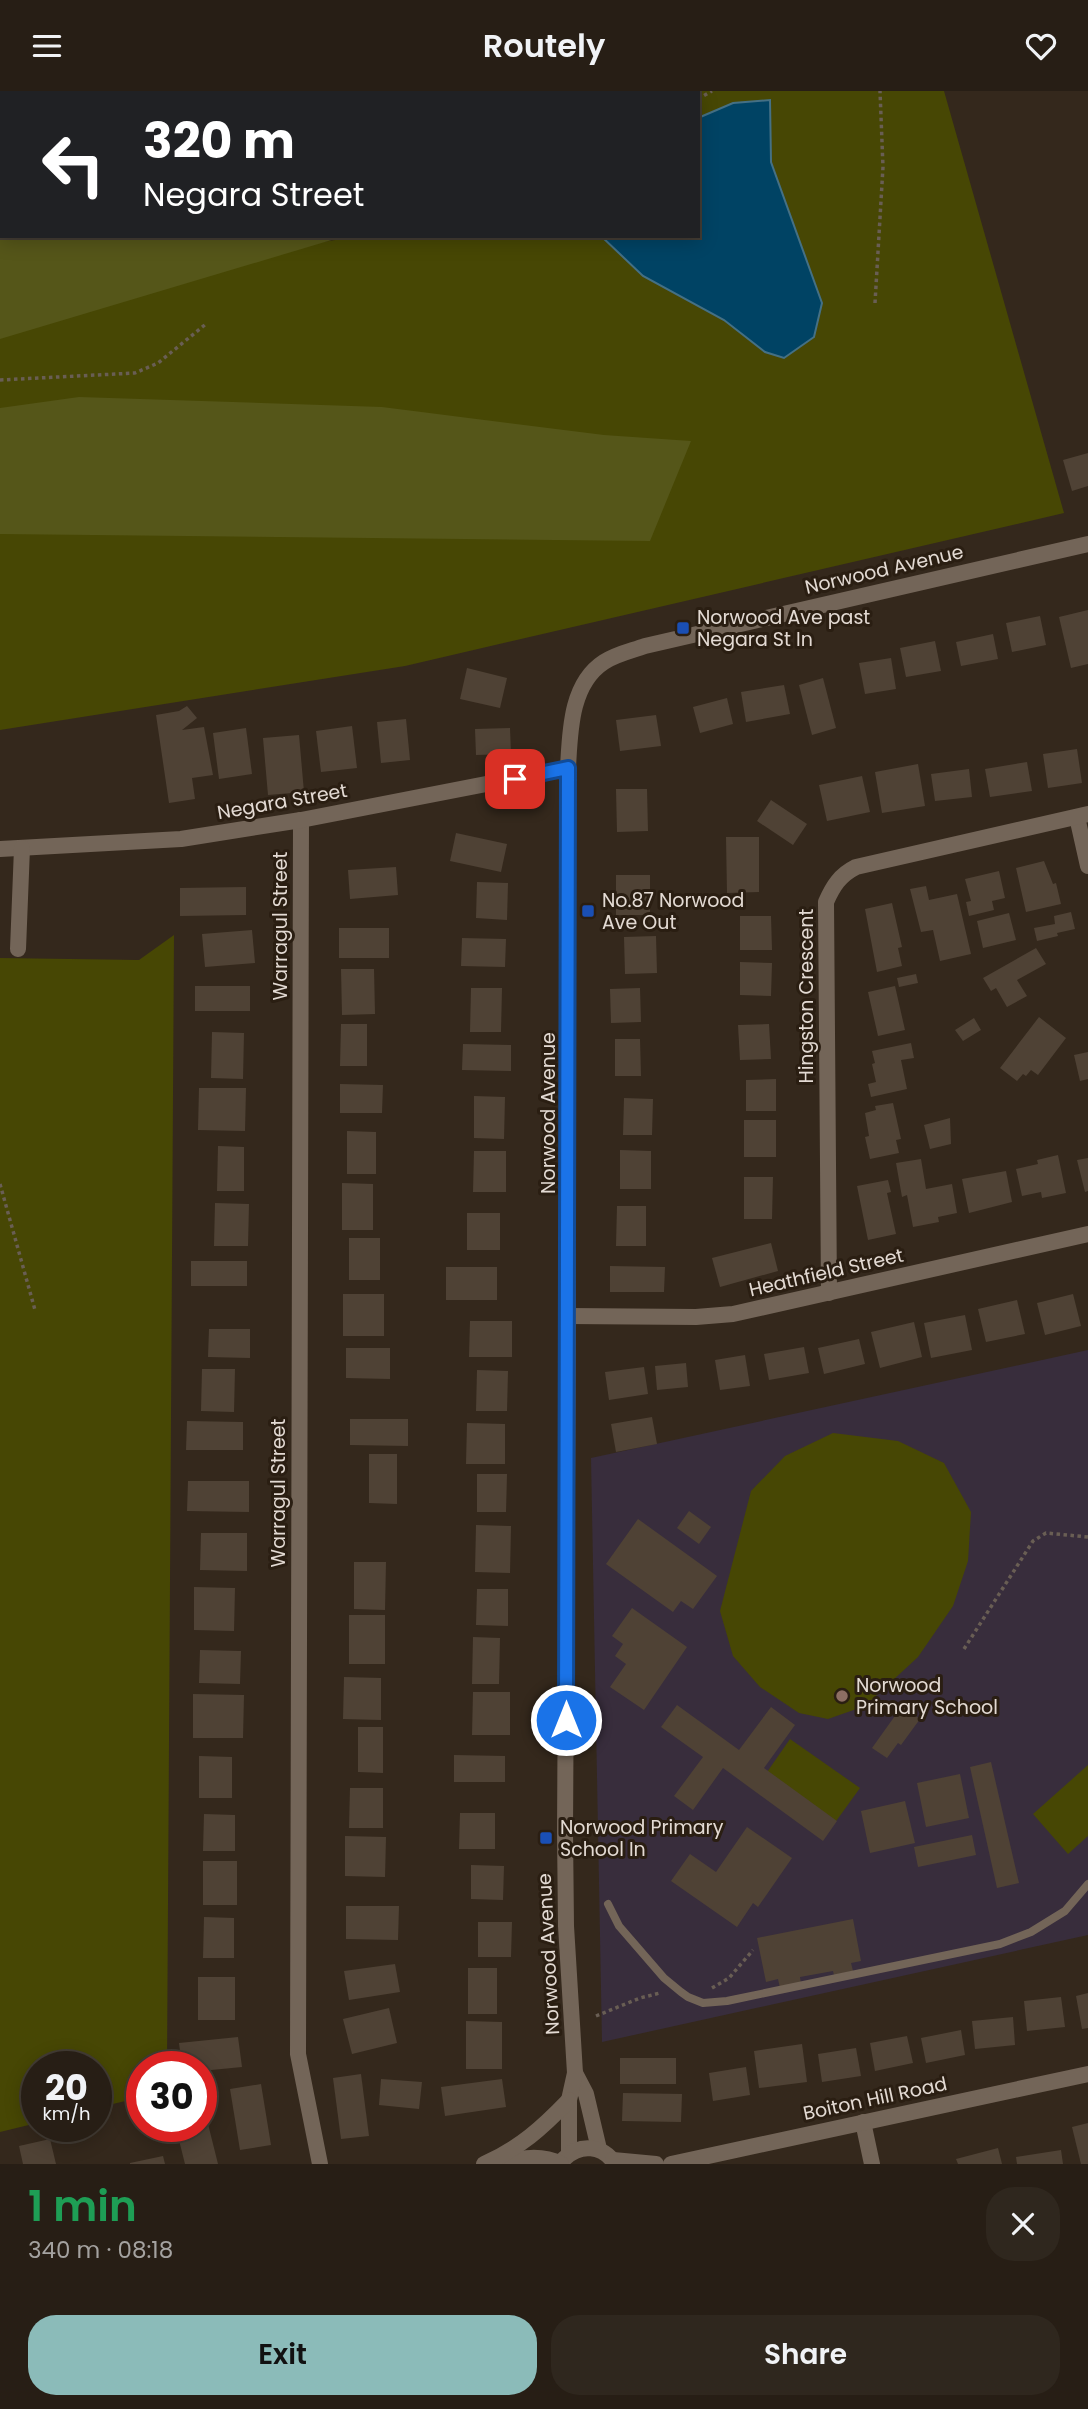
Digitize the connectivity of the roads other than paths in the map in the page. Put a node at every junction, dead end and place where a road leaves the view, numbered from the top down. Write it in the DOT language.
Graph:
graph roads {
  1 [pos="1088,544"];
  2 [pos="568,768"];
  3 [pos="1082,815"];
  4 [pos="301,820"];
  5 [pos="22,848"];
  6 [pos="0,849"];
  7 [pos="1088,866"];
  8 [pos="18,949"];
  9 [pos="1088,1234"];
  10 [pos="829,1293"];
  11 [pos="568,1316"];
  12 [pos="1088,1884"];
  13 [pos="608,1904"];
  14 [pos="575,2073"];
  15 [pos="1088,2074"];
  16 [pos="569,2100"];
  17 [pos="863,2122"];
  18 [pos="609,2158"];
  19 [pos="564,2161"];
  20 [pos="320,2164"];
  21 [pos="484,2164"];
  22 [pos="494,2164"];
  23 [pos="656,2164"];
  24 [pos="671,2164"];
  25 [pos="872,2164"];
  1 -- 2 [label="street, Norwood Avenue"];
  2 -- 4 [label="street, Negara Street"];
  2 -- 11 [label="street, Norwood Avenue"];
  3 -- 7 [label="street"];
  3 -- 10 [label="street, Hingston Crescent"];
  4 -- 5 [label="street, Negara Street"];
  4 -- 20 [label="street, Warragul Street"];
  5 -- 6 [label="street, Negara Street"];
  5 -- 8 [label="street"];
  9 -- 10 [label="street, Heathfield Street"];
  10 -- 11 [label="street, Heathfield Street"];
  11 -- 14 [label="street, Norwood Avenue"];
  12 -- 13 [label="lane"];
  14 -- 16 [label="street, Norwood Avenue"];
  14 -- 18 [label="street, Norwood Avenue"];
  15 -- 17 [label="street, Boiton Hill Road"];
  16 -- 19 [label="street, Norwood Avenue"];
  16 -- 21 [label="street"];
  17 -- 24 [label="street, Boiton Hill Road"];
  17 -- 25 [label="street"];
  18 -- 19 [label="street"];
  18 -- 23 [label="street"];
  19 -- 22 [label="street"];
}
